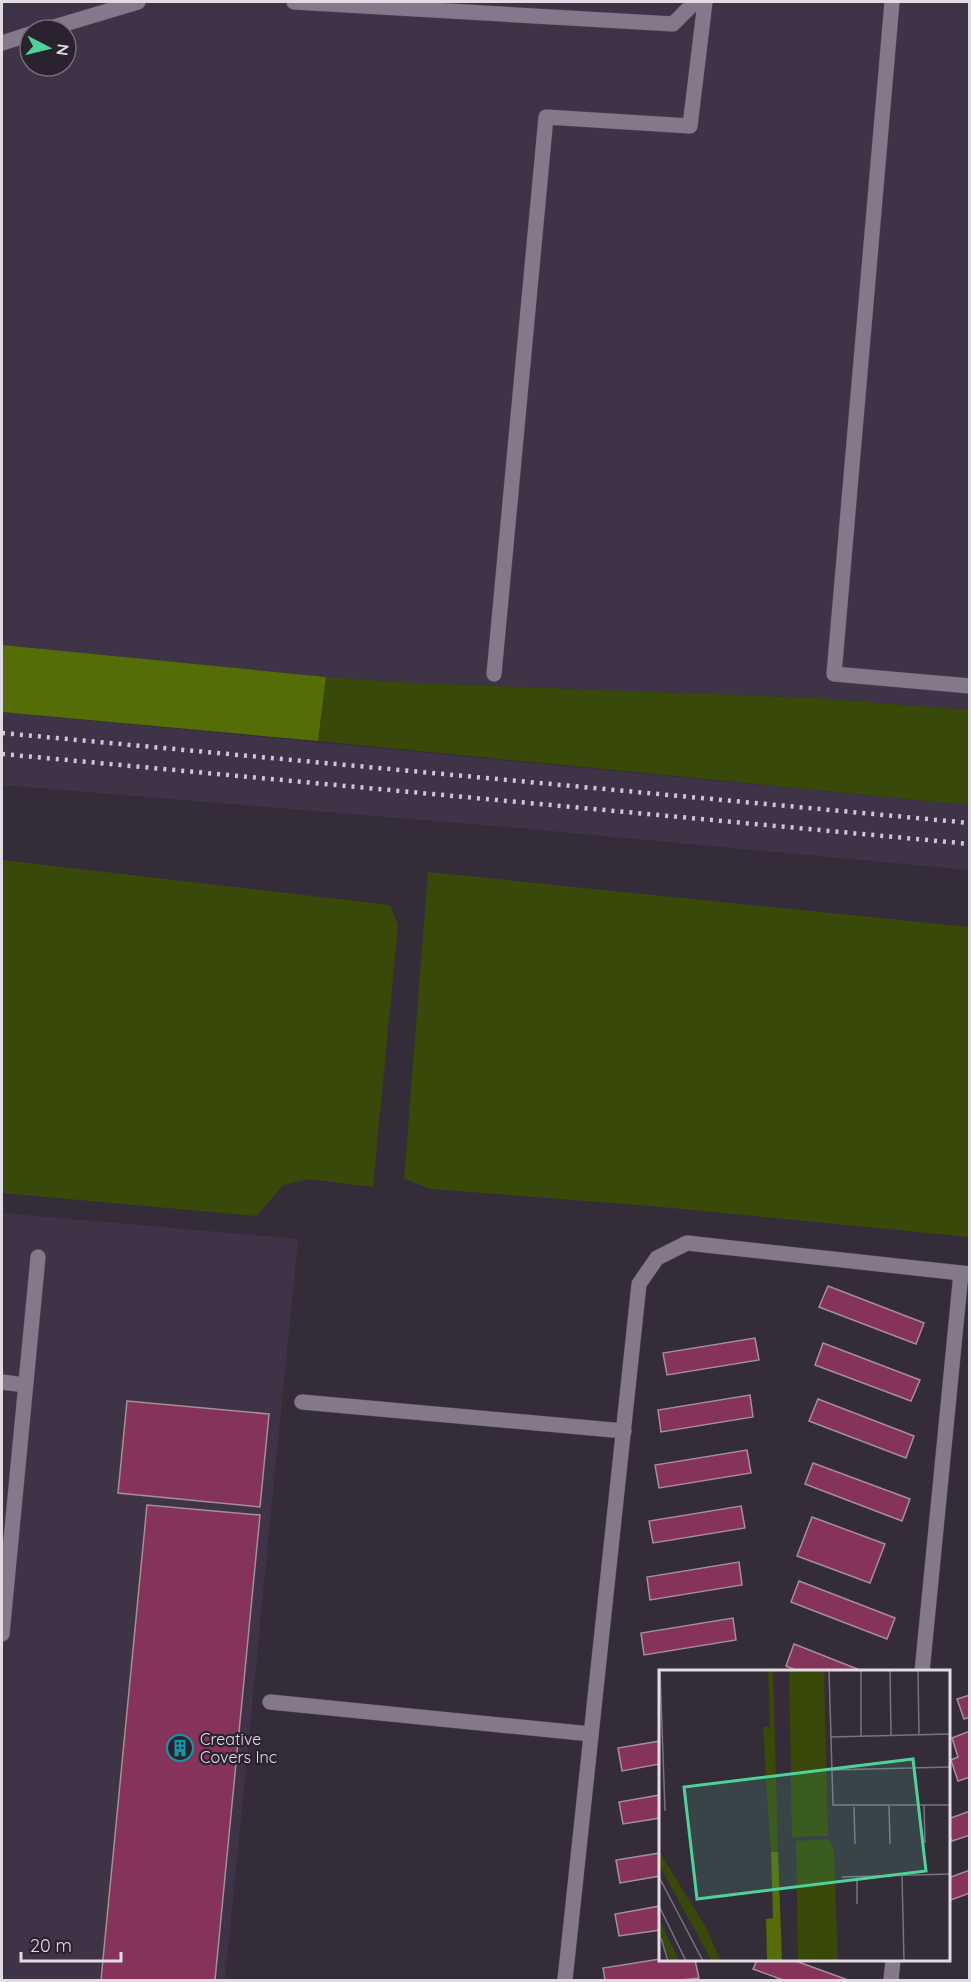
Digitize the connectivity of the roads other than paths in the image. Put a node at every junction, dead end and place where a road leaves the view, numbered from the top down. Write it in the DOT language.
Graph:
graph roads {
  1 [pos="138,2"];
  2 [pos="294,2"];
  3 [pos="695,2"];
  4 [pos="705,2"];
  5 [pos="892,2"];
  6 [pos="78,20"];
  7 [pos="18,38"];
  8 [pos="2,43"];
  9 [pos="494,674"];
  10 [pos="969,686"];
  11 [pos="38,1257"];
  12 [pos="965,1273"];
  13 [pos="2,1382"];
  14 [pos="25,1385"];
  15 [pos="302,1402"];
  16 [pos="624,1431"];
  17 [pos="2,1634"];
  18 [pos="922,1670"];
  19 [pos="270,1702"];
  20 [pos="591,1734"];
  21 [pos="894,1961"];
  22 [pos="565,1980"];
  23 [pos="891,1980"];
  1 -- 6 [label="street"];
  2 -- 3 [label="street"];
  4 -- 9 [label="street"];
  5 -- 10 [label="street"];
  7 -- 8 [label="street"];
  11 -- 14 [label="street"];
  12 -- 16 [label="street"];
  12 -- 18 [label="street"];
  13 -- 14 [label="street"];
  14 -- 17 [label="street"];
  15 -- 16 [label="street"];
  16 -- 20 [label="street"];
  19 -- 20 [label="street"];
  20 -- 22 [label="street"];
  21 -- 23 [label="street"];
}
